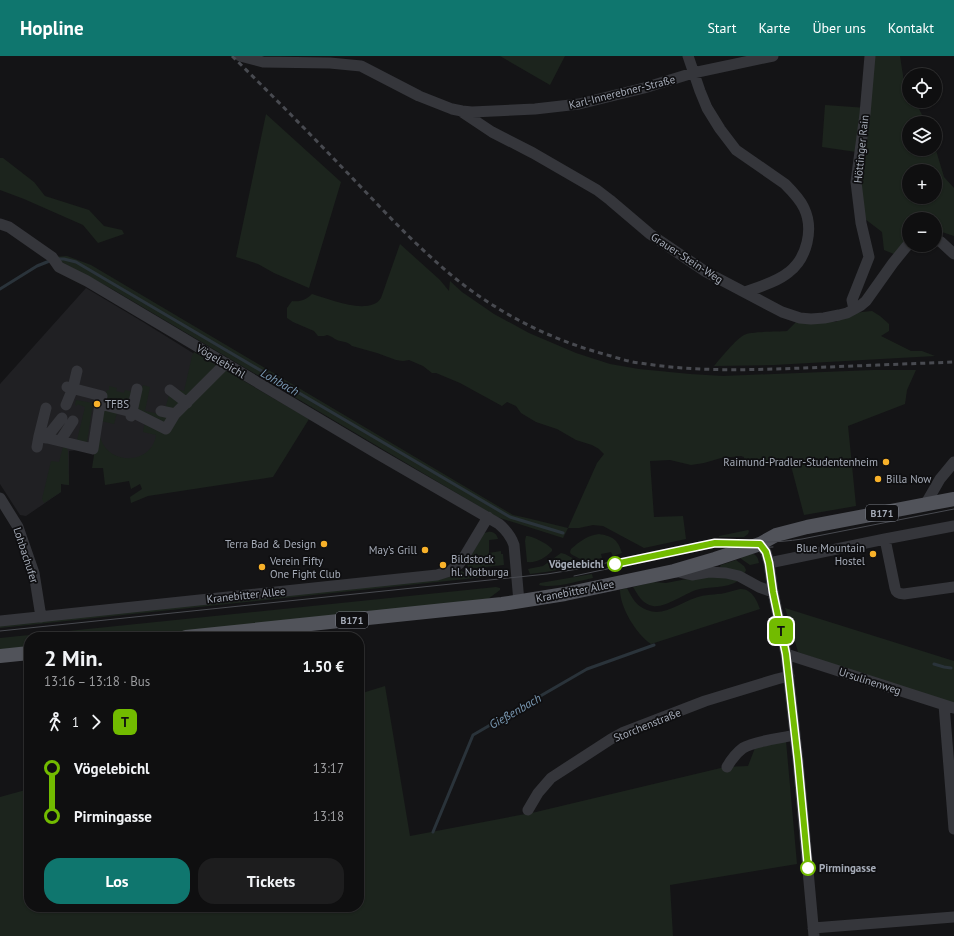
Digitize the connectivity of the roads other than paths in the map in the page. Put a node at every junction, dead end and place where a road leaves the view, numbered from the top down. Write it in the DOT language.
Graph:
graph roads {
  1 [pos="240,56"];
  2 [pos="355,56"];
  3 [pos="688,56"];
  4 [pos="773,56"];
  5 [pos="870,56"];
  6 [pos="361,66"];
  7 [pos="693,73"];
  8 [pos="462,111"];
  9 [pos="0,224"];
  10 [pos="942,243"];
  11 [pos="902,252"];
  12 [pos="954,254"];
  13 [pos="745,292"];
  14 [pos="854,309"];
  15 [pos="226,363"];
  16 [pos="77,371"];
  17 [pos="70,388"];
  18 [pos="137,389"];
  19 [pos="170,390"];
  20 [pos="187,403"];
  21 [pos="100,404"];
  22 [pos="66,405"];
  23 [pos="46,408"];
  24 [pos="130,410"];
  25 [pos="161,411"];
  26 [pos="175,414"];
  27 [pos="41,440"];
  28 [pos="60,441"];
  29 [pos="954,462"];
  30 [pos="0,498"];
  31 [pos="954,499"];
  32 [pos="925,505"];
  33 [pos="488,517"];
  34 [pos="954,526"];
  35 [pos="885,539"];
  36 [pos="760,544"];
  37 [pos="769,563"];
  38 [pos="674,571"];
  39 [pos="954,587"];
  40 [pos="773,592"];
  41 [pos="519,602"];
  42 [pos="41,617"];
  43 [pos="0,621"];
  44 [pos="234,632"];
  45 [pos="24,654"];
  46 [pos="786,654"];
  47 [pos="0,656"];
  48 [pos="789,676"];
  49 [pos="949,706"];
  50 [pos="795,735"];
  51 [pos="727,767"];
  52 [pos="528,810"];
  53 [pos="954,829"];
  54 [pos="954,917"];
  55 [pos="814,932"];
  1 -- 6 [label="street, Karl-Innerebner-Straße"];
  2 -- 6 [label="street"];
  3 -- 7 [label="street"];
  4 -- 7 [label="street, Karl-Innerebner-Straße"];
  5 -- 14 [label="street, Höttinger Rain"];
  6 -- 8 [label="street, Karl-Innerebner-Straße"];
  7 -- 8 [label="street, Karl-Innerebner-Straße"];
  7 -- 13 [label="street"];
  8 -- 13 [label="street, Grauer-Stein-Weg"];
  9 -- 15 [label="street, Vögelebichl"];
  10 -- 12 [label="street"];
  11 -- 14 [label="street, Grauer-Stein-Weg"];
  13 -- 14 [label="street, Grauer-Stein-Weg"];
  15 -- 20 [label="street"];
  15 -- 33 [label="street, Vögelebichl"];
  16 -- 17 [label="street"];
  17 -- 21 [label="street"];
  17 -- 22 [label="street"];
  18 -- 24 [label="street"];
  19 -- 20 [label="street"];
  20 -- 26 [label="street"];
  21 -- 24 [label="street"];
  21 -- 28 [label="street"];
  23 -- 27 [label="street"];
  24 -- 26 [label="street"];
  25 -- 26 [label="street"];
  27 -- 28 [label="street"];
  27 -- 28 [label="street"];
  29 -- 32 [label="street"];
  30 -- 42 [label="street, Lohbachufer"];
  31 -- 32 [label="main road, Kranebitter Allee / B171"];
  32 -- 36 [label="main road, Kranebitter Allee / B171"];
  33 -- 41 [label="street, Vögelebichl"];
  33 -- 42 [label="street, Kranebitter Allee"];
  34 -- 35 [label="street"];
  35 -- 37 [label="street"];
  35 -- 39 [label="street"];
  36 -- 37 [label="street"];
  36 -- 38 [label="main road, Kranebitter Allee / B171"];
  37 -- 40 [label="street"];
  38 -- 40 [label="street"];
  38 -- 41 [label="main road, Kranebitter Allee / B171"];
  40 -- 46 [label="street"];
  41 -- 44 [label="main road, Kranebitter Allee / B171"];
  42 -- 43 [label="street, Kranebitter Allee"];
  45 -- 47 [label="main road"];
  46 -- 48 [label="street"];
  46 -- 49 [label="street, Ursulinenweg"];
  48 -- 50 [label="street"];
  48 -- 52 [label="street, Storchenstraße"];
  49 -- 53 [label="street"];
  50 -- 51 [label="street"];
  50 -- 55 [label="street"];
  54 -- 55 [label="street"];
}
